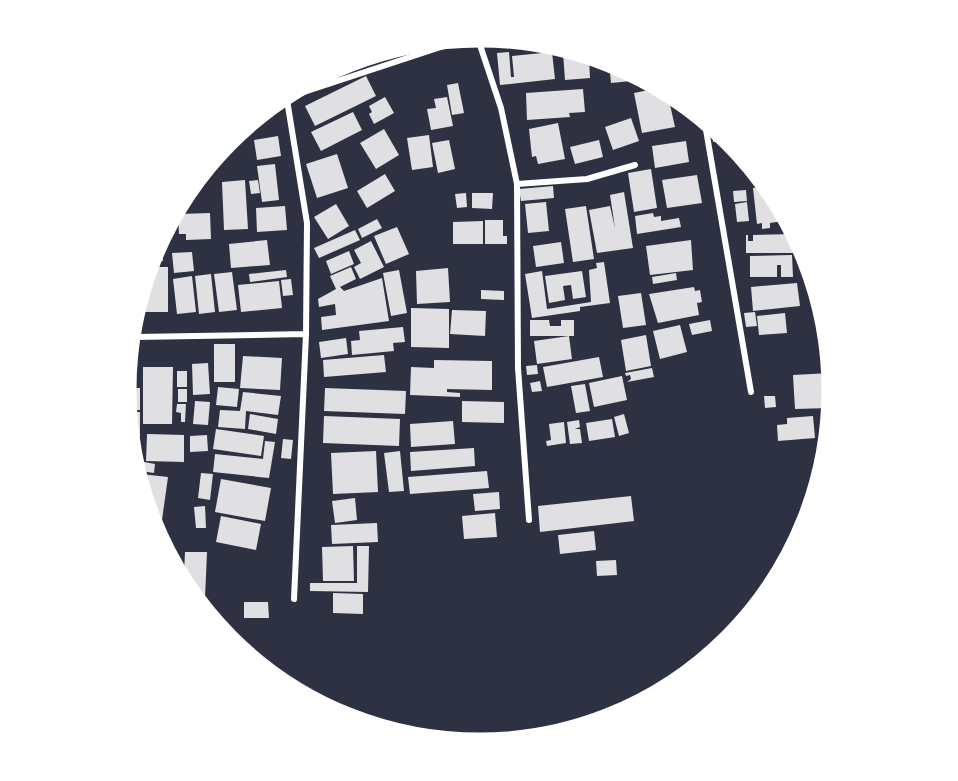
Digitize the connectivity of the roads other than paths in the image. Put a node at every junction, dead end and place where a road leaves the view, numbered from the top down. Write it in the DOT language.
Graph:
graph roads {
  1 [pos="480,46"];
  2 [pos="435,49"];
  3 [pos="316,88"];
  4 [pos="288,104"];
  5 [pos="706,132"];
  6 [pos="635,165"];
  7 [pos="517,184"];
  8 [pos="306,334"];
  9 [pos="140,337"];
  10 [pos="751,392"];
  11 [pos="529,520"];
  12 [pos="294,598"];
  1 -- 7 [label="street"];
  2 -- 3 [label="street"];
  4 -- 8 [label="street"];
  5 -- 10 [label="street"];
  6 -- 7 [label="street"];
  7 -- 11 [label="street"];
  8 -- 9 [label="street"];
  8 -- 12 [label="street"];
}
